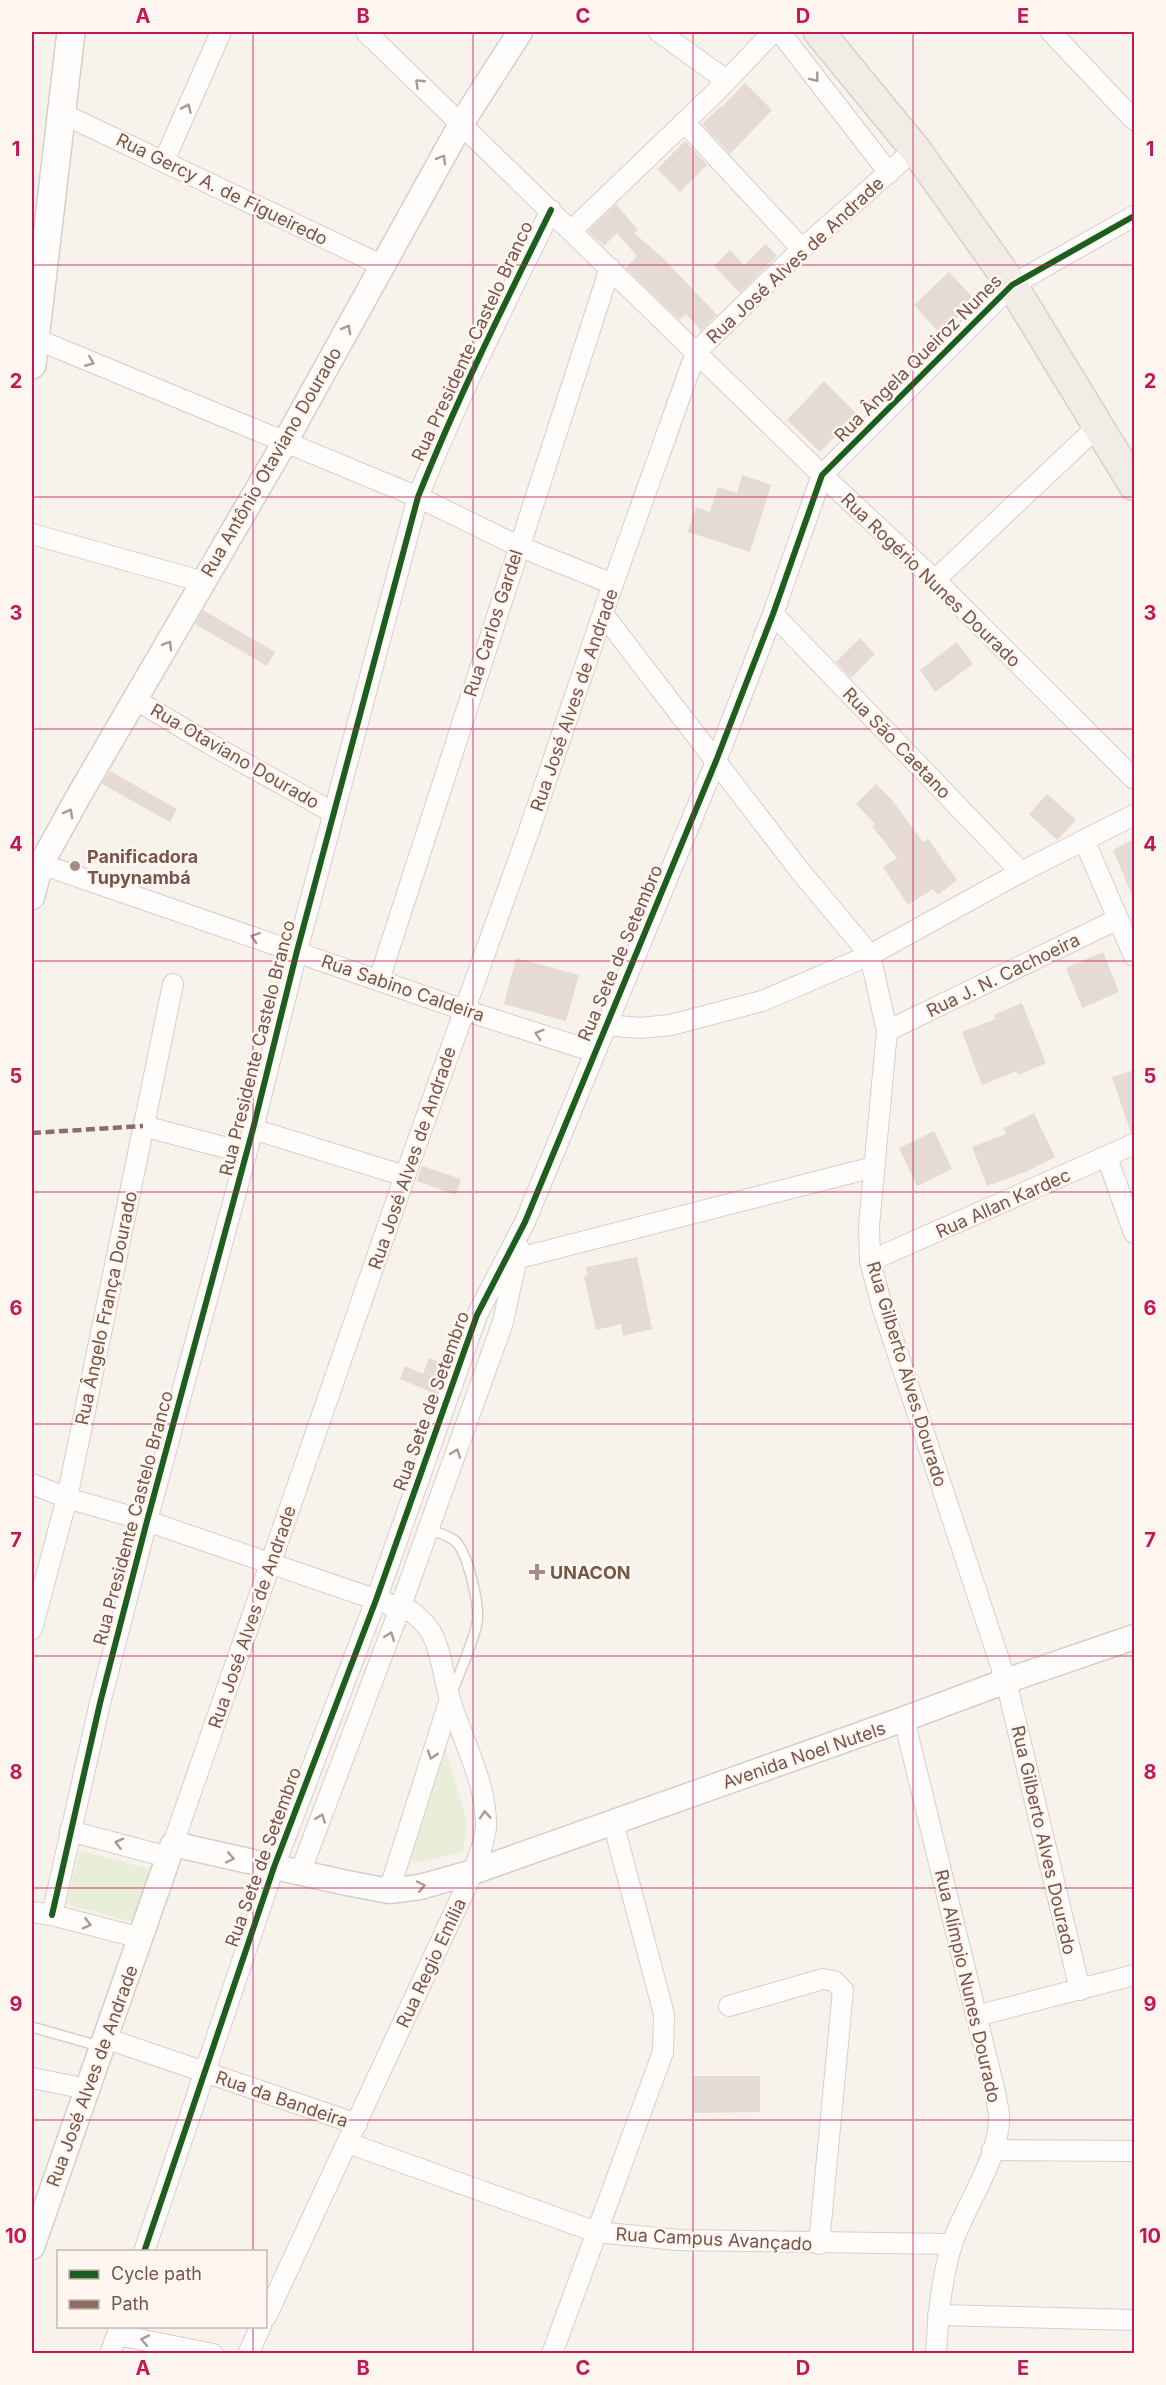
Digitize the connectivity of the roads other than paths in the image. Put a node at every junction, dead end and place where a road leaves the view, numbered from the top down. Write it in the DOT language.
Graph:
graph roads {
  1 [pos="70,32"];
  2 [pos="221,32"];
  3 [pos="366,32"];
  4 [pos="520,32"];
  5 [pos="659,32"];
  6 [pos="773,32"];
  7 [pos="780,32"];
  8 [pos="819,32"];
  9 [pos="1051,32"];
  10 [pos="726,80"];
  11 [pos="62,113"];
  12 [pos="1134,120"];
  13 [pos="684,122"];
  14 [pos="461,124"];
  15 [pos="915,149"];
  16 [pos="164,161"];
  17 [pos="889,173"];
  18 [pos="550,210"];
  19 [pos="1134,216"];
  20 [pos="572,230"];
  21 [pos="802,249"];
  22 [pos="381,265"];
  23 [pos="610,268"];
  24 [pos="1012,285"];
  25 [pos="33,348"];
  26 [pos="696,352"];
  27 [pos="1098,427"];
  28 [pos="285,442"];
  29 [pos="822,475"];
  30 [pos="1134,485"];
  31 [pos="418,497"];
  32 [pos="32,534"];
  33 [pos="518,546"];
  34 [pos="935,580"];
  35 [pos="204,582"];
  36 [pos="613,584"];
  37 [pos="603,614"];
  38 [pos="773,614"];
  39 [pos="136,700"];
  40 [pos="716,760"];
  41 [pos="1134,779"];
  42 [pos="334,813"];
  43 [pos="1134,815"];
  44 [pos="1084,840"];
  45 [pos="41,864"];
  46 [pos="1021,872"];
  47 [pos="32,897"];
  48 [pos="1118,919"];
  49 [pos="297,951"];
  50 [pos="870,955"];
  51 [pos="1134,956"];
  52 [pos="379,980"];
  53 [pos="173,984"];
  54 [pos="464,1010"];
  55 [pos="606,1025"];
  56 [pos="887,1031"];
  57 [pos="595,1052"];
  58 [pos="143,1126"];
  59 [pos="253,1129"];
  60 [pos="1134,1144"];
  61 [pos="246,1153"];
  62 [pos="1107,1157"];
  63 [pos="873,1167"];
  64 [pos="405,1176"];
  65 [pos="1134,1233"];
  66 [pos="510,1261"];
  67 [pos="870,1261"];
  68 [pos="32,1484"];
  69 [pos="67,1498"];
  70 [pos="147,1521"];
  71 [pos="428,1530"];
  72 [pos="271,1563"];
  73 [pos="376,1600"];
  74 [pos="400,1608"];
  75 [pos="32,1629"];
  76 [pos="1134,1637"];
  77 [pos="1006,1681"];
  78 [pos="450,1699"];
  79 [pos="904,1719"];
  80 [pos="614,1822"];
  81 [pos="70,1831"];
  82 [pos="171,1851"];
  83 [pos="274,1867"];
  84 [pos="473,1872"];
  85 [pos="300,1873"];
  86 [pos="389,1891"];
  87 [pos="32,1912"];
  88 [pos="52,1915"];
  89 [pos="141,1938"];
  90 [pos="1134,1976"];
  91 [pos="1080,1990"];
  92 [pos="729,2006"];
  93 [pos="976,2016"];
  94 [pos="32,2027"];
  95 [pos="103,2042"];
  96 [pos="203,2072"];
  97 [pos="32,2078"];
  98 [pos="87,2089"];
  99 [pos="357,2124"];
  100 [pos="348,2143"];
  101 [pos="992,2150"];
  102 [pos="1134,2151"];
  103 [pos="596,2232"];
  104 [pos="819,2244"];
  105 [pos="952,2244"];
  106 [pos="32,2247"];
  107 [pos="145,2250"];
  108 [pos="267,2315"];
  109 [pos="938,2315"];
  110 [pos="1134,2320"];
  111 [pos="260,2328"];
  112 [pos="119,2331"];
  113 [pos="110,2354"];
  114 [pos="213,2354"];
  115 [pos="248,2354"];
  116 [pos="552,2354"];
  117 [pos="936,2354"];
  1 -- 11 [label="main road"];
  16 -- 2 [label="street, one-way"];
  14 -- 3 [label="street, Rua Rogério Nunes Dourado, one-way"];
  4 -- 14 [label="street, Rua Antônio Otaviano Dourado"];
  5 -- 10 [label="street"];
  6 -- 10 [label="street"];
  7 -- 17 [label="street, one-way"];
  8 -- 15 [label="main road"];
  9 -- 12 [label="street"];
  10 -- 13 [label="street"];
  11 -- 16 [label="street, Rua Gercy A. de Figueiredo"];
  11 -- 25 [label="main road"];
  13 -- 20 [label="street"];
  13 -- 21 [label="street"];
  14 -- 18 [label="street, Rua Rogério Nunes Dourado"];
  22 -- 14 [label="street, Rua Antônio Otaviano Dourado, one-way"];
  15 -- 17 [label="street, Rua José Alves de Andrade"];
  15 -- 24 [label="main road"];
  16 -- 22 [label="street, Rua Gercy A. de Figueiredo"];
  17 -- 21 [label="street, Rua José Alves de Andrade"];
  18 -- 20 [label="street, Rua Rogério Nunes Dourado"];
  18 -- 31 [label="street, Rua Presidente Castelo Branco"];
  19 -- 24 [label="street, Rua Ângela Queiroz Nunes"];
  20 -- 23 [label="street, Rua Rogério Nunes Dourado"];
  21 -- 26 [label="street, Rua José Alves de Andrade"];
  28 -- 22 [label="street, Rua Antônio Otaviano Dourado, one-way"];
  23 -- 26 [label="street, Rua Rogério Nunes Dourado"];
  23 -- 33 [label="street, Rua Carlos Gardel"];
  24 -- 27 [label="main road"];
  24 -- 29 [label="street, Rua Ângela Queiroz Nunes"];
  25 -- 28 [label="street, one-way"];
  26 -- 29 [label="street, Rua Rogério Nunes Dourado"];
  26 -- 36 [label="street, Rua José Alves de Andrade"];
  27 -- 30 [label="main road"];
  27 -- 34 [label="street"];
  28 -- 31 [label="street"];
  28 -- 35 [label="street, Rua Antônio Otaviano Dourado"];
  29 -- 34 [label="street, Rua Rogério Nunes Dourado"];
  29 -- 38 [label="street, Rua Sete de Setembro"];
  31 -- 33 [label="street"];
  31 -- 42 [label="street, Rua Presidente Castelo Branco"];
  32 -- 35 [label="street"];
  33 -- 36 [label="street"];
  33 -- 52 [label="street, Rua Carlos Gardel"];
  34 -- 41 [label="street, Rua Rogério Nunes Dourado"];
  39 -- 35 [label="street, Rua Antônio Otaviano Dourado, one-way"];
  36 -- 37 [label="street, Rua José Alves de Andrade"];
  37 -- 40 [label="street, Rua Gilberto Alves Dourado"];
  37 -- 54 [label="street, Rua José Alves de Andrade"];
  38 -- 40 [label="street, Rua Sete de Setembro"];
  38 -- 46 [label="street, Rua São Caetano"];
  39 -- 42 [label="street, Rua Otaviano Dourado"];
  45 -- 39 [label="street, Rua Antônio Otaviano Dourado, one-way"];
  40 -- 50 [label="street, Rua Gilberto Alves Dourado"];
  40 -- 55 [label="street, Rua Sete de Setembro"];
  42 -- 49 [label="street, Rua Presidente Castelo Branco"];
  43 -- 44 [label="street"];
  44 -- 46 [label="street"];
  44 -- 48 [label="street"];
  45 -- 47 [label="street, Rua Antônio Otaviano Dourado"];
  49 -- 45 [label="street, Rua Sabino Caldeira, one-way"];
  46 -- 50 [label="street"];
  48 -- 51 [label="street"];
  48 -- 56 [label="street, Rua J. N. Cachoeira"];
  49 -- 52 [label="street, Rua Sabino Caldeira"];
  49 -- 59 [label="street, Rua Presidente Castelo Branco"];
  50 -- 55 [label="street"];
  50 -- 56 [label="street, Rua Gilberto Alves Dourado"];
  52 -- 54 [label="street, Rua Sabino Caldeira"];
  53 -- 58 [label="street, Rua Ângelo França Dourado"];
  57 -- 54 [label="street, Rua Sabino Caldeira, one-way"];
  54 -- 64 [label="street, Rua José Alves de Andrade"];
  55 -- 57 [label="street, Rua Sete de Setembro"];
  56 -- 63 [label="street, Rua Gilberto Alves Dourado"];
  57 -- 66 [label="street, Rua Sete de Setembro"];
  58 -- 61 [label="street"];
  58 -- 69 [label="street, Rua Ângelo França Dourado"];
  59 -- 61 [label="street, Rua Presidente Castelo Branco"];
  59 -- 64 [label="street"];
  60 -- 62 [label="street, Rua Allan Kardec"];
  61 -- 70 [label="street, Rua Presidente Castelo Branco"];
  62 -- 65 [label="street"];
  62 -- 67 [label="street, Rua Allan Kardec"];
  63 -- 66 [label="street"];
  63 -- 67 [label="street, Rua Gilberto Alves Dourado"];
  64 -- 72 [label="street, Rua José Alves de Andrade"];
  71 -- 66 [label="street, Rua Sete de Setembro, one-way"];
  66 -- 73 [label="street, Rua Sete de Setembro"];
  67 -- 77 [label="street, Rua Gilberto Alves Dourado"];
  68 -- 69 [label="street, Rua Regio Emília"];
  69 -- 70 [label="street, Rua Regio Emília"];
  69 -- 75 [label="street, Rua Ângelo França Dourado"];
  70 -- 72 [label="street, Rua Regio Emília"];
  70 -- 81 [label="street, Rua Presidente Castelo Branco"];
  71 -- 74 [label="street, Rua Sete de Setembro"];
  71 -- 78 [label="lane"];
  72 -- 73 [label="street, Rua Regio Emília"];
  72 -- 82 [label="street, Rua José Alves de Andrade"];
  73 -- 74 [label="street, Rua Regio Emília"];
  73 -- 83 [label="street, Rua Sete de Setembro"];
  74 -- 78 [label="street, Rua Regio Emília"];
  85 -- 74 [label="street, Rua Sete de Setembro, one-way"];
  76 -- 77 [label="street, Avenida Noel Nutels"];
  77 -- 79 [label="street, Avenida Noel Nutels"];
  77 -- 91 [label="street, Rua Gilberto Alves Dourado"];
  84 -- 78 [label="street, Rua Regio Emília, one-way"];
  78 -- 86 [label="street, one-way"];
  79 -- 80 [label="street, Avenida Noel Nutels"];
  79 -- 93 [label="street, Rua Alímpio Nunes Dourado"];
  80 -- 84 [label="street, Avenida Noel Nutels"];
  80 -- 103 [label="street"];
  82 -- 81 [label="street, one-way"];
  81 -- 88 [label="street, Rua Presidente Castelo Branco"];
  82 -- 83 [label="street, Avenida Noel Nutels, one-way"];
  82 -- 89 [label="street, Rua José Alves de Andrade"];
  83 -- 85 [label="street, Avenida Noel Nutels"];
  83 -- 96 [label="street, Rua Sete de Setembro"];
  86 -- 84 [label="street, Avenida Noel Nutels, one-way"];
  84 -- 99 [label="street, Rua Regio Emília"];
  85 -- 86 [label="street, Avenida Noel Nutels"];
  87 -- 88 [label="street"];
  88 -- 89 [label="street, one-way"];
  89 -- 95 [label="street, Rua José Alves de Andrade"];
  90 -- 91 [label="street"];
  91 -- 93 [label="street"];
  92 -- 104 [label="street"];
  93 -- 101 [label="street, Rua Alímpio Nunes Dourado"];
  94 -- 95 [label="lane"];
  95 -- 96 [label="street, Rua da Bandeira"];
  95 -- 98 [label="street, Rua José Alves de Andrade"];
  96 -- 99 [label="street, Rua da Bandeira"];
  96 -- 107 [label="street, Rua Sete de Setembro"];
  97 -- 98 [label="street"];
  98 -- 106 [label="street, Rua José Alves de Andrade"];
  99 -- 100 [label="street, Rua Regio Emília"];
  100 -- 103 [label="street, Rua Campus Avançado"];
  100 -- 108 [label="street, Rua Regio Emília"];
  101 -- 102 [label="street"];
  101 -- 105 [label="street, Rua Alímpio Nunes Dourado"];
  103 -- 104 [label="street, Rua Campus Avançado"];
  103 -- 116 [label="street"];
  104 -- 105 [label="street, Rua Campus Avançado"];
  105 -- 109 [label="street, Rua Alímpio Nunes Dourado"];
  109 -- 110 [label="street"];
  109 -- 117 [label="street, Rua Alímpio Nunes Dourado"];
  111 -- 115 [label="street"];
  112 -- 113 [label="street"];
  114 -- 112 [label="street, one-way"];
}
